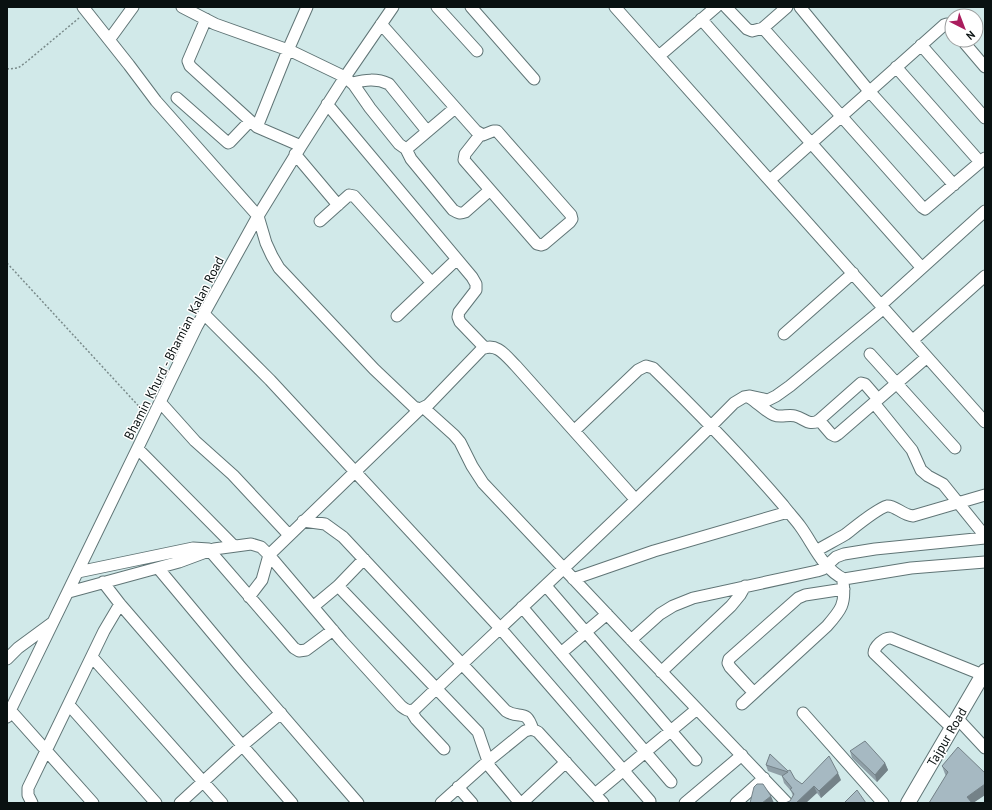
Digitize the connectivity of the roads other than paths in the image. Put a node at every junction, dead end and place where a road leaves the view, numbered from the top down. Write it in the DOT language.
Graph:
graph roads {
  1 [pos="133,7"];
  2 [pos="182,7"];
  3 [pos="307,7"];
  4 [pos="393,7"];
  5 [pos="437,7"];
  6 [pos="471,7"];
  7 [pos="615,7"];
  8 [pos="716,7"];
  9 [pos="726,7"];
  10 [pos="787,7"];
  11 [pos="800,7"];
  12 [pos="85,9"];
  13 [pos="206,19"];
  14 [pos="701,19"];
  15 [pos="381,24"];
  16 [pos="944,25"];
  17 [pos="763,28"];
  18 [pos="109,40"];
  19 [pos="921,45"];
  20 [pos="969,48"];
  21 [pos="288,50"];
  22 [pos="477,51"];
  23 [pos="659,56"];
  24 [pos="896,67"];
  25 [pos="985,67"];
  26 [pos="534,79"];
  27 [pos="348,80"];
  28 [pos="869,91"];
  29 [pos="177,98"];
  30 [pos="327,104"];
  31 [pos="455,108"];
  32 [pos="842,115"];
  33 [pos="985,118"];
  34 [pos="253,124"];
  35 [pos="428,131"];
  36 [pos="480,135"];
  37 [pos="810,144"];
  38 [pos="406,149"];
  39 [pos="298,150"];
  40 [pos="983,160"];
  41 [pos="770,180"];
  42 [pos="954,185"];
  43 [pos="490,190"];
  44 [pos="338,205"];
  45 [pos="985,211"];
  46 [pos="258,216"];
  47 [pos="320,221"];
  48 [pos="457,259"];
  49 [pos="922,268"];
  50 [pos="853,273"];
  51 [pos="985,276"];
  52 [pos="432,283"];
  53 [pos="883,306"];
  54 [pos="204,314"];
  55 [pos="397,316"];
  56 [pos="784,334"];
  57 [pos="913,340"];
  58 [pos="485,348"];
  59 [pos="870,354"];
  60 [pos="927,357"];
  61 [pos="896,383"];
  62 [pos="748,396"];
  63 [pos="876,401"];
  64 [pos="160,402"];
  65 [pos="422,408"];
  66 [pos="819,420"];
  67 [pos="985,422"];
  68 [pos="711,426"];
  69 [pos="575,430"];
  70 [pos="955,448"];
  71 [pos="138,449"];
  72 [pos="355,472"];
  73 [pos="985,495"];
  74 [pos="636,499"];
  75 [pos="959,503"];
  76 [pos="788,512"];
  77 [pos="303,522"];
  78 [pos="289,535"];
  79 [pos="985,537"];
  80 [pos="234,546"];
  81 [pos="212,550"];
  82 [pos="816,551"];
  83 [pos="269,555"];
  84 [pos="364,559"];
  85 [pos="985,562"];
  86 [pos="826,566"];
  87 [pos="158,568"];
  88 [pos="564,569"];
  89 [pos="78,572"];
  90 [pos="842,578"];
  91 [pos="573,579"];
  92 [pos="103,582"];
  93 [pos="338,586"];
  94 [pos="546,586"];
  95 [pos="745,586"];
  96 [pos="844,589"];
  97 [pos="69,592"];
  98 [pos="249,596"];
  99 [pos="120,604"];
  100 [pos="314,606"];
  101 [pos="522,607"];
  102 [pos="607,614"];
  103 [pos="54,622"];
  104 [pos="500,628"];
  105 [pos="332,630"];
  106 [pos="586,632"];
  107 [pos="631,640"];
  108 [pos="561,653"];
  109 [pos="8,655"];
  110 [pos="92,657"];
  111 [pos="462,663"];
  112 [pos="661,672"];
  113 [pos="984,673"];
  114 [pos="437,688"];
  115 [pos="754,693"];
  116 [pos="742,704"];
  117 [pos="69,705"];
  118 [pos="697,709"];
  119 [pos="411,711"];
  120 [pos="281,713"];
  121 [pos="803,713"];
  122 [pos="9,714"];
  123 [pos="955,723"];
  124 [pos="533,730"];
  125 [pos="671,731"];
  126 [pos="243,745"];
  127 [pos="985,748"];
  128 [pos="444,749"];
  129 [pos="47,750"];
  130 [pos="646,752"];
  131 [pos="742,755"];
  132 [pos="696,760"];
  133 [pos="488,761"];
  134 [pos="566,762"];
  135 [pos="624,771"];
  136 [pos="764,778"];
  137 [pos="204,782"];
  138 [pos="671,782"];
  139 [pos="458,787"];
  140 [pos="595,794"];
  141 [pos="650,801"];
  142 [pos="32,803"];
  143 [pos="93,803"];
  144 [pos="156,803"];
  145 [pos="180,803"];
  146 [pos="222,803"];
  147 [pos="292,803"];
  148 [pos="358,803"];
  149 [pos="441,803"];
  150 [pos="472,803"];
  151 [pos="521,803"];
  152 [pos="603,803"];
  153 [pos="685,803"];
  154 [pos="736,803"];
  155 [pos="787,803"];
  156 [pos="883,803"];
  157 [pos="908,803"];
  1 -- 18 [label="street"];
  2 -- 13 [label="street"];
  3 -- 21 [label="street"];
  4 -- 15 [label="street, Bhamin Khurd - Bhamian Kalan Road"];
  5 -- 22 [label="street"];
  6 -- 26 [label="street"];
  7 -- 23 [label="street"];
  8 -- 14 [label="street"];
  9 -- 17 [label="street"];
  10 -- 17 [label="street"];
  11 -- 28 [label="street"];
  12 -- 18 [label="street"];
  13 -- 21 [label="street"];
  13 -- 34 [label="street"];
  14 -- 23 [label="street"];
  14 -- 37 [label="street"];
  15 -- 27 [label="street, Bhamin Khurd - Bhamian Kalan Road"];
  15 -- 31 [label="street"];
  16 -- 19 [label="street"];
  17 -- 32 [label="street"];
  18 -- 46 [label="street"];
  19 -- 24 [label="street"];
  19 -- 33 [label="street"];
  20 -- 25 [label="street"];
  21 -- 27 [label="street"];
  21 -- 34 [label="street"];
  23 -- 41 [label="street"];
  24 -- 28 [label="street"];
  24 -- 40 [label="street"];
  27 -- 30 [label="street, Bhamin Khurd - Bhamian Kalan Road"];
  27 -- 35 [label="street"];
  27 -- 38 [label="street"];
  28 -- 32 [label="street"];
  28 -- 42 [label="street"];
  29 -- 34 [label="street"];
  30 -- 39 [label="street, Bhamin Khurd - Bhamian Kalan Road"];
  30 -- 48 [label="street"];
  31 -- 35 [label="street"];
  31 -- 36 [label="street"];
  32 -- 37 [label="street"];
  32 -- 42 [label="street"];
  34 -- 39 [label="street"];
  35 -- 38 [label="street"];
  36 -- 43 [label="street"];
  36 -- 43 [label="street"];
  37 -- 41 [label="street"];
  37 -- 49 [label="street"];
  38 -- 43 [label="street"];
  39 -- 44 [label="street"];
  39 -- 46 [label="street, Bhamin Khurd - Bhamian Kalan Road"];
  40 -- 42 [label="street"];
  41 -- 50 [label="street"];
  44 -- 47 [label="street"];
  44 -- 52 [label="street"];
  45 -- 49 [label="street"];
  46 -- 54 [label="street, Bhamin Khurd - Bhamian Kalan Road"];
  46 -- 65 [label="street"];
  48 -- 52 [label="street"];
  48 -- 58 [label="street"];
  49 -- 53 [label="street"];
  50 -- 53 [label="street"];
  50 -- 56 [label="street"];
  51 -- 57 [label="street"];
  52 -- 55 [label="street"];
  53 -- 57 [label="street"];
  53 -- 62 [label="street"];
  54 -- 64 [label="street, Bhamin Khurd - Bhamian Kalan Road"];
  54 -- 72 [label="street"];
  57 -- 60 [label="street"];
  58 -- 65 [label="street"];
  58 -- 69 [label="street"];
  59 -- 61 [label="street"];
  60 -- 61 [label="street"];
  60 -- 67 [label="street"];
  61 -- 63 [label="street"];
  61 -- 70 [label="street"];
  62 -- 66 [label="street"];
  62 -- 68 [label="street"];
  63 -- 66 [label="street"];
  63 -- 66 [label="street"];
  63 -- 75 [label="street"];
  64 -- 71 [label="street, Bhamin Khurd - Bhamian Kalan Road"];
  64 -- 78 [label="street"];
  65 -- 72 [label="street"];
  65 -- 88 [label="street"];
  68 -- 69 [label="street"];
  68 -- 74 [label="street"];
  68 -- 76 [label="street"];
  69 -- 74 [label="street"];
  71 -- 80 [label="street"];
  71 -- 89 [label="street, Bhamin Khurd - Bhamian Kalan Road"];
  72 -- 77 [label="street"];
  72 -- 104 [label="street"];
  73 -- 75 [label="street"];
  74 -- 88 [label="street"];
  75 -- 79 [label="street"];
  75 -- 82 [label="street"];
  76 -- 82 [label="street"];
  76 -- 91 [label="street"];
  77 -- 78 [label="street"];
  77 -- 84 [label="street"];
  78 -- 83 [label="street"];
  79 -- 86 [label="street"];
  80 -- 81 [label="street"];
  80 -- 83 [label="street"];
  81 -- 87 [label="street"];
  81 -- 89 [label="street"];
  81 -- 98 [label="street"];
  82 -- 86 [label="street"];
  83 -- 98 [label="street"];
  83 -- 100 [label="street"];
  84 -- 93 [label="street"];
  84 -- 111 [label="street"];
  85 -- 90 [label="street"];
  86 -- 90 [label="street"];
  86 -- 95 [label="street"];
  87 -- 92 [label="street"];
  87 -- 120 [label="street"];
  88 -- 91 [label="street"];
  88 -- 94 [label="street"];
  89 -- 97 [label="street, Bhamin Khurd - Bhamian Kalan Road"];
  90 -- 96 [label="street"];
  91 -- 102 [label="street"];
  92 -- 97 [label="street"];
  92 -- 99 [label="street"];
  93 -- 100 [label="street"];
  93 -- 114 [label="street"];
  94 -- 101 [label="street"];
  94 -- 106 [label="street"];
  95 -- 107 [label="street"];
  95 -- 112 [label="street"];
  96 -- 115 [label="street"];
  96 -- 115 [label="street"];
  97 -- 103 [label="street, Bhamin Khurd - Bhamian Kalan Road"];
  98 -- 105 [label="street"];
  99 -- 110 [label="street"];
  99 -- 126 [label="street"];
  100 -- 105 [label="street"];
  101 -- 104 [label="street"];
  101 -- 108 [label="street"];
  102 -- 106 [label="street"];
  102 -- 107 [label="street"];
  103 -- 109 [label="street"];
  103 -- 122 [label="street, Bhamin Khurd - Bhamian Kalan Road"];
  104 -- 111 [label="street"];
  104 -- 135 [label="street"];
  105 -- 119 [label="street"];
  106 -- 108 [label="street"];
  106 -- 125 [label="street"];
  107 -- 112 [label="street"];
  108 -- 130 [label="street"];
  110 -- 117 [label="street"];
  110 -- 137 [label="street"];
  111 -- 114 [label="street"];
  111 -- 124 [label="street"];
  112 -- 118 [label="street"];
  113 -- 123 [label="main road, Tajpur Road"];
  113 -- 123 [label="street"];
  114 -- 119 [label="street"];
  114 -- 133 [label="street"];
  115 -- 116 [label="street"];
  117 -- 129 [label="street"];
  117 -- 144 [label="street"];
  118 -- 125 [label="street"];
  118 -- 131 [label="street"];
  119 -- 128 [label="street"];
  120 -- 126 [label="street"];
  120 -- 148 [label="street"];
  121 -- 156 [label="street"];
  122 -- 129 [label="street"];
  123 -- 127 [label="street"];
  123 -- 157 [label="main road, Tajpur Road"];
  124 -- 133 [label="street"];
  124 -- 134 [label="street"];
  125 -- 130 [label="street"];
  125 -- 132 [label="street"];
  126 -- 137 [label="street"];
  126 -- 147 [label="street"];
  129 -- 142 [label="street"];
  129 -- 143 [label="street"];
  130 -- 135 [label="street"];
  130 -- 138 [label="street"];
  131 -- 136 [label="street"];
  131 -- 153 [label="street"];
  133 -- 139 [label="street"];
  133 -- 151 [label="street"];
  134 -- 140 [label="street"];
  134 -- 151 [label="street"];
  135 -- 140 [label="street"];
  135 -- 141 [label="street"];
  136 -- 154 [label="street"];
  136 -- 155 [label="street"];
  137 -- 145 [label="street"];
  137 -- 146 [label="street"];
  139 -- 149 [label="street"];
  139 -- 150 [label="street"];
  140 -- 152 [label="street"];
}
